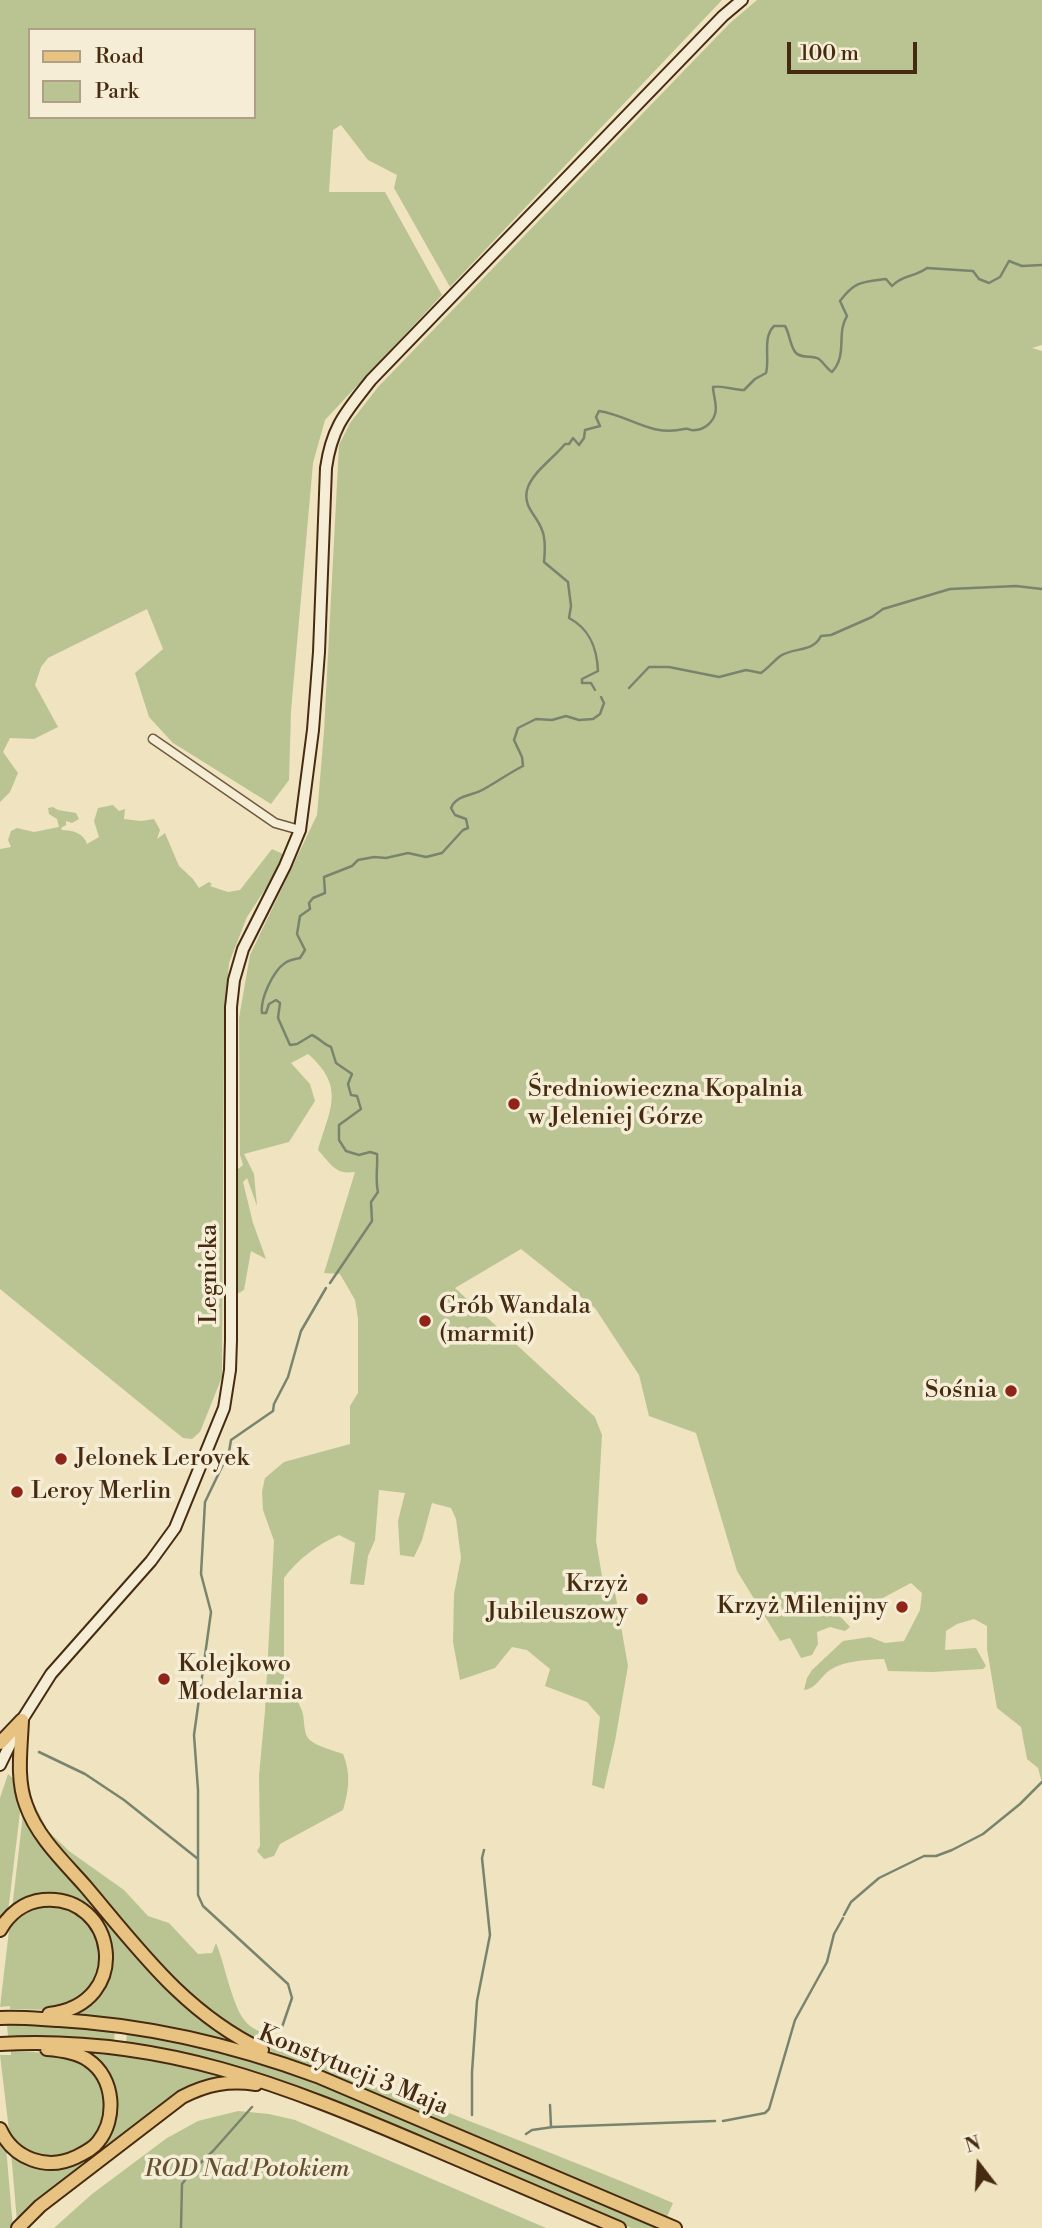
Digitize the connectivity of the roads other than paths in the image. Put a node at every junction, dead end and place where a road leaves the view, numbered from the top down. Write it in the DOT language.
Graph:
graph roads {
  1 [pos="742,0"];
  2 [pos="153,739"];
  3 [pos="300,830"];
  4 [pos="22,1720"];
  5 [pos="0,1743"];
  6 [pos="0,1765"];
  7 [pos="0,1930"];
  8 [pos="4,2018"];
  9 [pos="4,2044"];
  10 [pos="317,2076"];
  11 [pos="311,2098"];
  12 [pos="0,2129"];
  13 [pos="18,2228"];
  14 [pos="619,2228"];
  15 [pos="675,2228"];
  1 -- 3 [label="main road, Legnicka"];
  2 -- 3 [label="street"];
  3 -- 4 [label="main road, Legnicka"];
  4 -- 5 [label="main road"];
  4 -- 6 [label="main road, Legnicka"];
  4 -- 10 [label="main road"];
  7 -- 8 [label="main road"];
  8 -- 10 [label="main road, Konstytucji 3 Maja"];
  9 -- 11 [label="main road, Konstytucji 3 Maja"];
  9 -- 12 [label="main road"];
  10 -- 15 [label="main road, Konstytucji 3 Maja"];
  11 -- 13 [label="main road"];
  11 -- 14 [label="main road, Konstytucji 3 Maja"];
}
